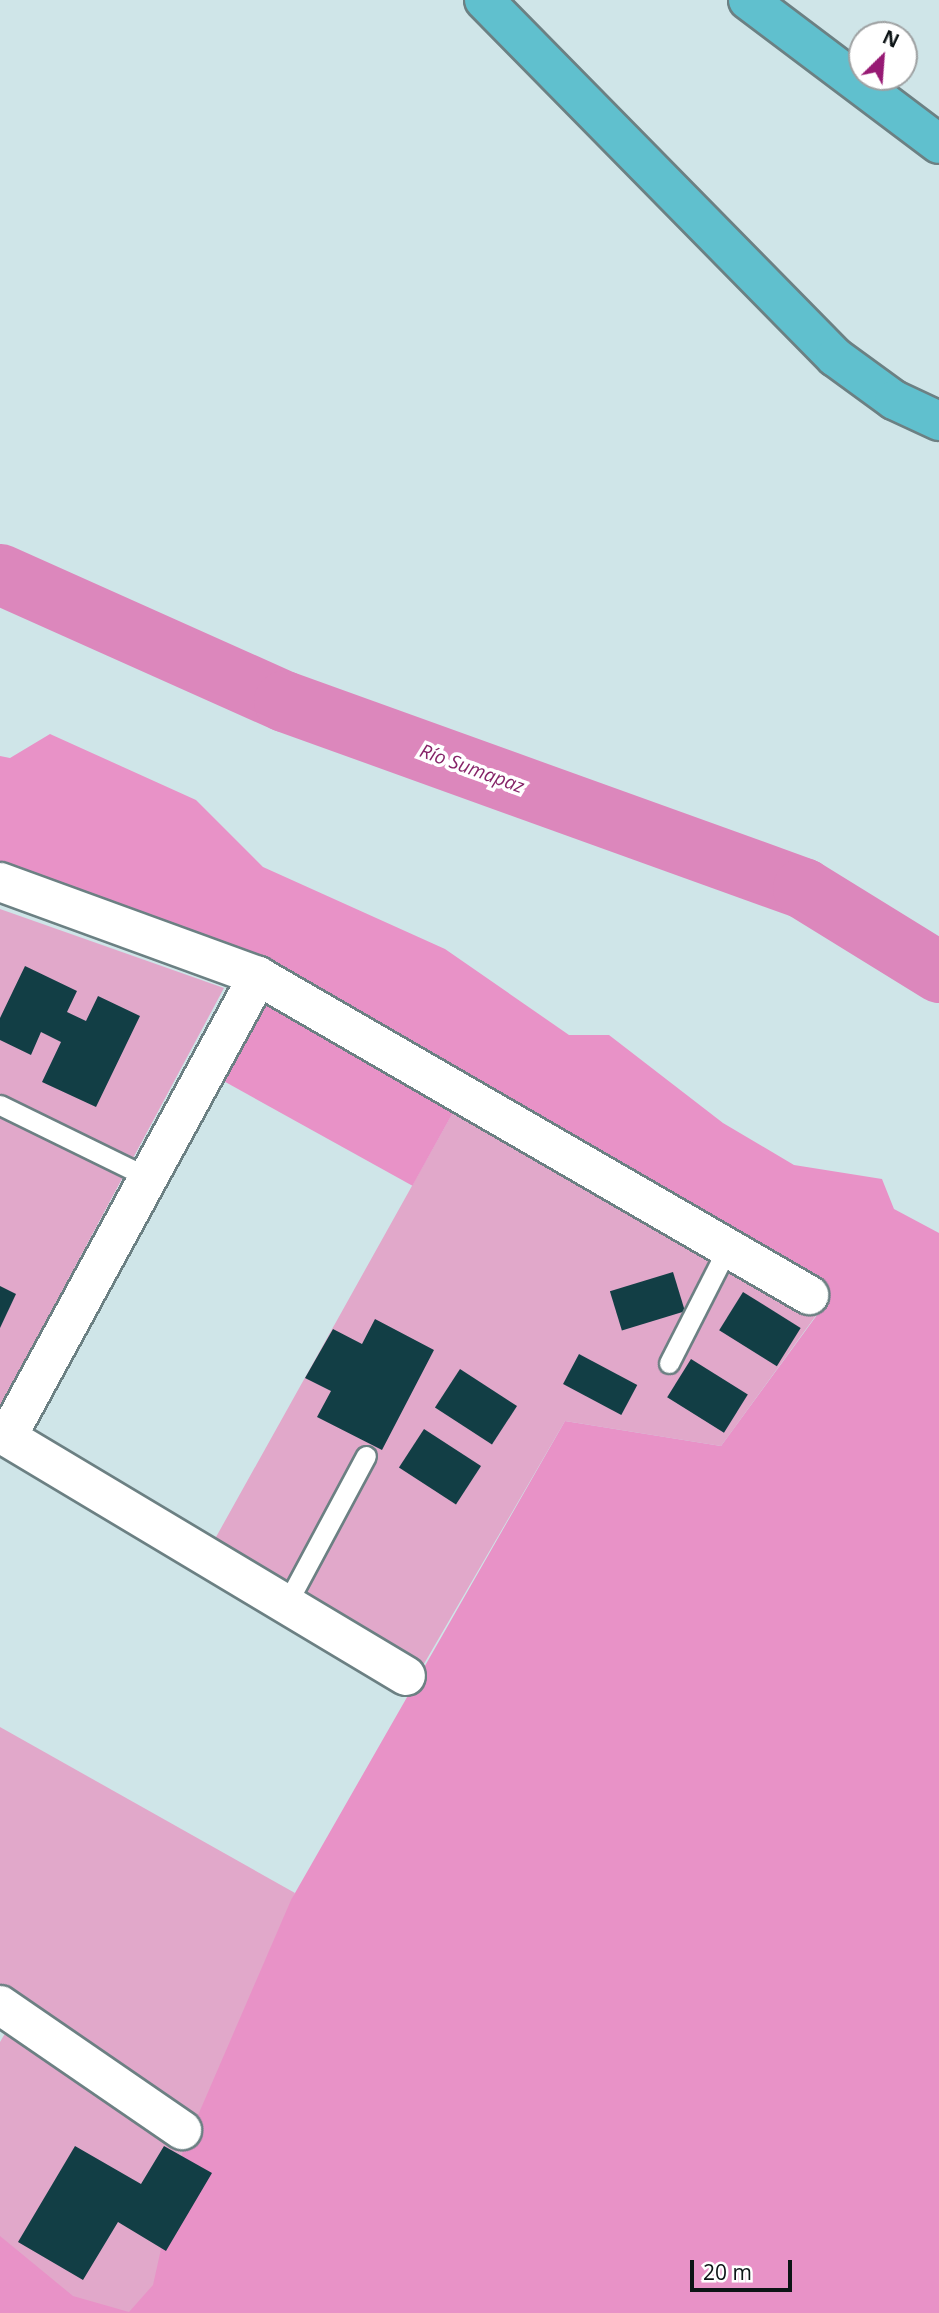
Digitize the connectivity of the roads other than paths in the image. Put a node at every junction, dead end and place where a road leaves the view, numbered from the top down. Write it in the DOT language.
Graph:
graph roads {
  1 [pos="484,0"];
  2 [pos="748,0"];
  3 [pos="939,144"];
  4 [pos="835,357"];
  5 [pos="939,398"];
  6 [pos="939,421"];
  7 [pos="0,882"];
  8 [pos="258,976"];
  9 [pos="0,1105"];
  10 [pos="151,1179"];
  11 [pos="728,1247"];
  12 [pos="809,1295"];
  13 [pos="669,1363"];
  14 [pos="3,1435"];
  15 [pos="366,1456"];
  16 [pos="286,1605"];
  17 [pos="406,1676"];
  18 [pos="0,2005"];
  19 [pos="182,2130"];
  1 -- 4 [label="highway"];
  2 -- 3 [label="highway"];
  4 -- 5 [label="highway"];
  4 -- 6 [label="highway"];
  7 -- 8 [label="street"];
  8 -- 10 [label="street"];
  8 -- 11 [label="street"];
  9 -- 10 [label="lane"];
  10 -- 14 [label="street"];
  11 -- 12 [label="street"];
  11 -- 13 [label="lane"];
  14 -- 16 [label="street"];
  15 -- 16 [label="lane"];
  16 -- 17 [label="street"];
  18 -- 19 [label="street"];
}
